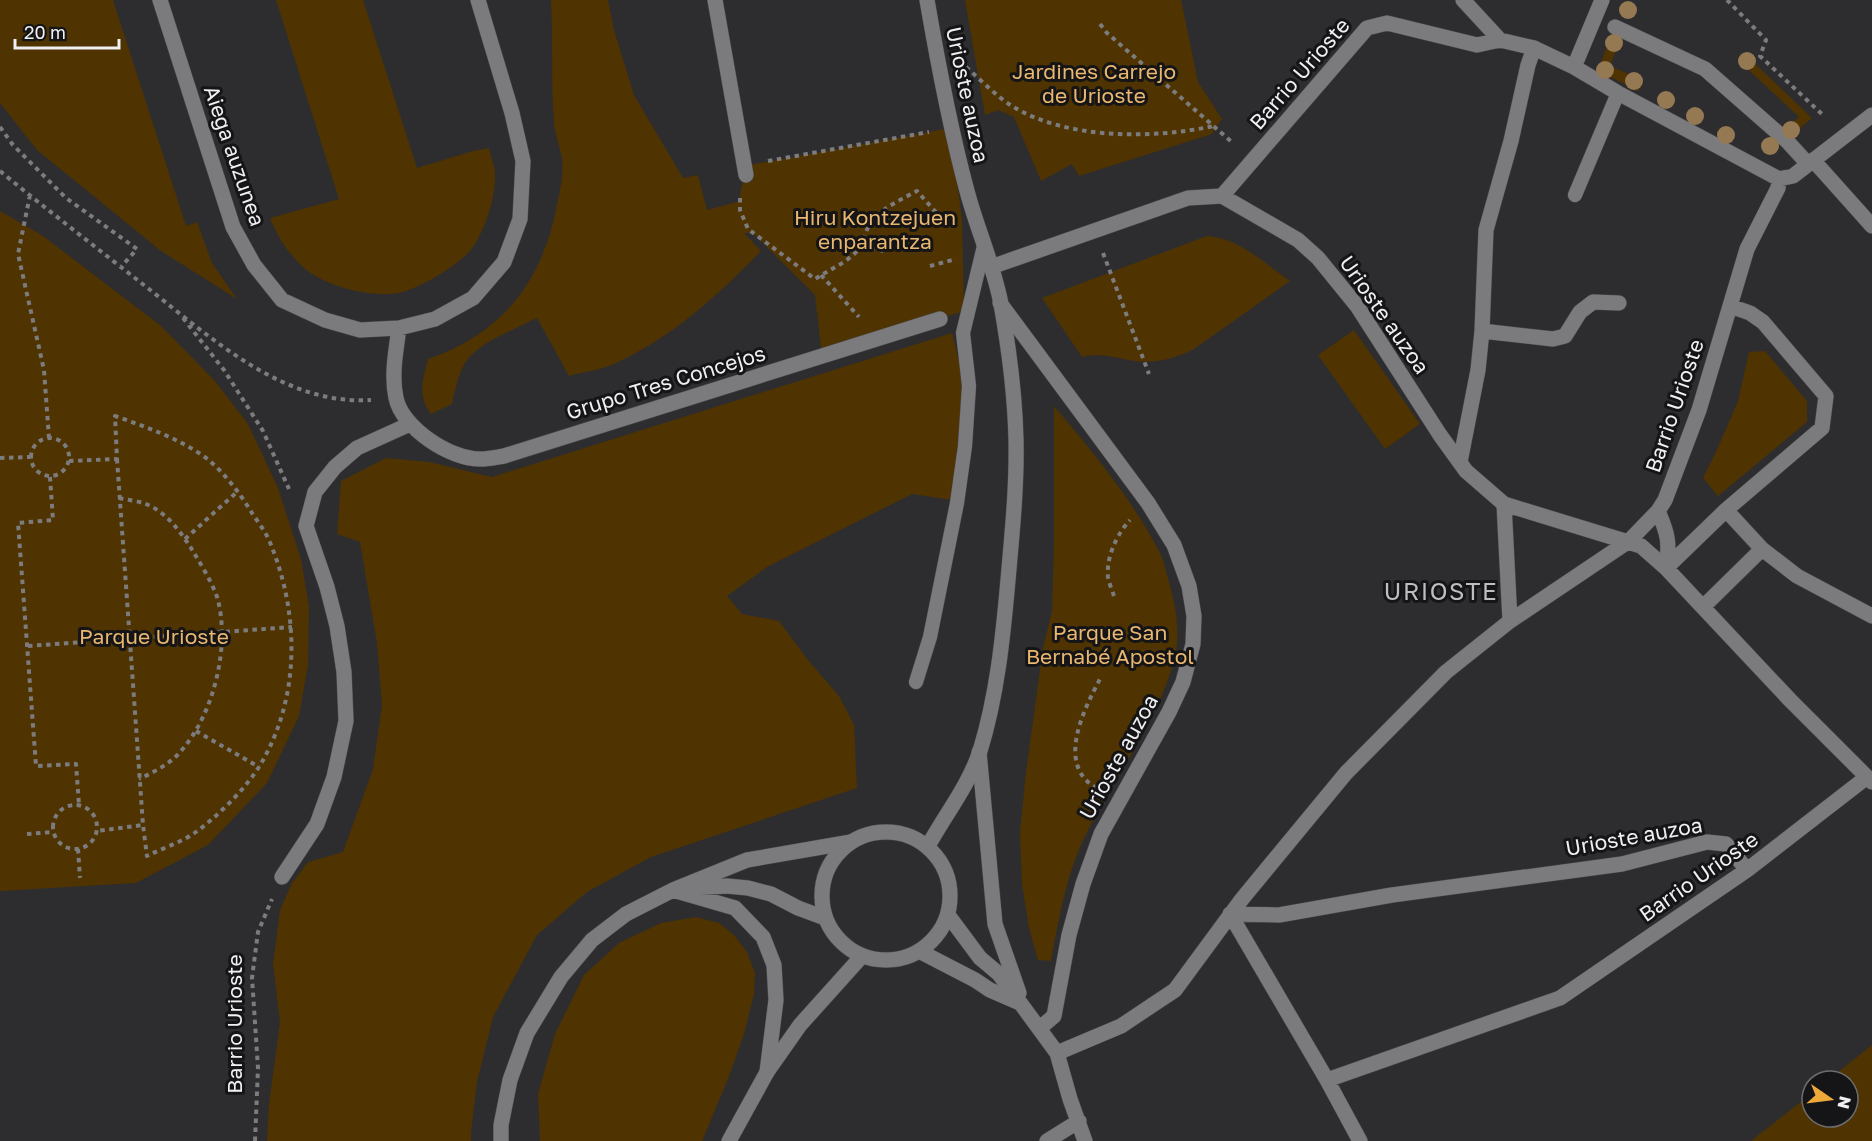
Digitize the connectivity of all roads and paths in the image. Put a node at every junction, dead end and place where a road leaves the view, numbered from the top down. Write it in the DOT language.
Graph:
graph roads {
  1 [pos="160,0"];
  2 [pos="478,0"];
  3 [pos="715,0"];
  4 [pos="927,0"];
  5 [pos="1463,0"];
  6 [pos="1602,0"];
  7 [pos="1727,0"];
  8 [pos="1100,24"];
  9 [pos="1615,27"];
  10 [pos="934,40"];
  11 [pos="1500,40"];
  12 [pos="1534,48"];
  13 [pos="1574,67"];
  14 [pos="1618,93"];
  15 [pos="1872,115"];
  16 [pos="1824,116"];
  17 [pos="1215,126"];
  18 [pos="0,127"];
  19 [pos="950,128"];
  20 [pos="1253,160"];
  21 [pos="1810,162"];
  22 [pos="745,170"];
  23 [pos="0,171"];
  24 [pos="1779,179"];
  25 [pos="30,195"];
  26 [pos="1575,195"];
  27 [pos="1222,196"];
  28 [pos="1872,226"];
  29 [pos="949,227"];
  30 [pos="1094,230"];
  31 [pos="862,245"];
  32 [pos="984,246"];
  33 [pos="883,251"];
  34 [pos="960,257"];
  35 [pos="121,267"];
  36 [pos="930,267"];
  37 [pos="991,267"];
  38 [pos="821,275"];
  39 [pos="1000,303"];
  40 [pos="1619,303"];
  41 [pos="1730,306"];
  42 [pos="179,312"];
  43 [pos="940,319"];
  44 [pos="399,328"];
  45 [pos="1482,331"];
  46 [pos="878,338"];
  47 [pos="1149,374"];
  48 [pos="357,401"];
  49 [pos="410,424"];
  50 [pos="49,438"];
  51 [pos="30,457"];
  52 [pos="0,458"];
  53 [pos="117,459"];
  54 [pos="69,461"];
  55 [pos="1460,462"];
  56 [pos="50,477"];
  57 [pos="238,491"];
  58 [pos="119,498"];
  59 [pos="1148,503"];
  60 [pos="1504,504"];
  61 [pos="1726,510"];
  62 [pos="1658,511"];
  63 [pos="306,526"];
  64 [pos="185,539"];
  65 [pos="1629,541"];
  66 [pos="1762,549"];
  67 [pos="1666,568"];
  68 [pos="1114,596"];
  69 [pos="1703,607"];
  70 [pos="1872,616"];
  71 [pos="1510,621"];
  72 [pos="292,627"];
  73 [pos="221,633"];
  74 [pos="129,638"];
  75 [pos="28,646"];
  76 [pos="1100,679"];
  77 [pos="916,682"];
  78 [pos="196,730"];
  79 [pos="979,752"];
  80 [pos="259,767"];
  81 [pos="140,779"];
  82 [pos="1869,779"];
  83 [pos="1126,789"];
  84 [pos="79,805"];
  85 [pos="143,825"];
  86 [pos="97,831"];
  87 [pos="53,832"];
  88 [pos="27,834"];
  89 [pos="851,842"];
  90 [pos="927,846"];
  91 [pos="78,849"];
  92 [pos="1748,870"];
  93 [pos="282,877"];
  94 [pos="80,878"];
  95 [pos="673,890"];
  96 [pos="1230,914"];
  97 [pos="948,915"];
  98 [pos="825,918"];
  99 [pos="919,951"];
  100 [pos="862,956"];
  101 [pos="1023,1004"];
  102 [pos="1040,1028"];
  103 [pos="1057,1053"];
  104 [pos="767,1072"];
  105 [pos="1327,1080"];
  106 [pos="1079,1121"];
  107 [pos="255,1141"];
  108 [pos="501,1141"];
  109 [pos="729,1141"];
  110 [pos="1047,1141"];
  111 [pos="1085,1141"];
  112 [pos="1360,1141"];
  1 -- 44 [label="street, Aiega auzunea"];
  2 -- 44 [label="street, Aiega auzunea"];
  3 -- 22 [label="street"];
  4 -- 10 [label="street, Urioste auzoa"];
  5 -- 11 [label="street"];
  6 -- 13 [label="street"];
  7 -- 16 [label="path"];
  8 -- 17 [label="path"];
  9 -- 21 [label="street"];
  10 -- 17 [label="path"];
  10 -- 19 [label="street, Urioste auzoa"];
  11 -- 12 [label="street, Barrio Urioste"];
  11 -- 20 [label="street, Barrio Urioste"];
  12 -- 13 [label="street, Barrio Urioste"];
  12 -- 45 [label="street"];
  13 -- 14 [label="street, Barrio Urioste"];
  14 -- 24 [label="street, Barrio Urioste"];
  14 -- 26 [label="lane"];
  15 -- 21 [label="street"];
  17 -- 20 [label="path"];
  18 -- 35 [label="path"];
  19 -- 22 [label="path"];
  19 -- 32 [label="street, Urioste auzoa"];
  20 -- 27 [label="street, Barrio Urioste"];
  21 -- 24 [label="street"];
  21 -- 28 [label="street"];
  22 -- 38 [label="path"];
  23 -- 25 [label="path"];
  24 -- 41 [label="street, Barrio Urioste"];
  25 -- 35 [label="path"];
  25 -- 50 [label="path"];
  27 -- 30 [label="street"];
  27 -- 55 [label="street, Urioste auzoa"];
  29 -- 31 [label="path"];
  30 -- 37 [label="street"];
  30 -- 47 [label="path"];
  31 -- 33 [label="path"];
  31 -- 38 [label="path"];
  32 -- 37 [label="street, Urioste auzoa"];
  32 -- 77 [label="lane"];
  34 -- 36 [label="path"];
  35 -- 42 [label="path"];
  37 -- 39 [label="street, Urioste auzoa"];
  38 -- 46 [label="path"];
  39 -- 59 [label="street, Urioste auzoa"];
  39 -- 79 [label="street, Urioste auzoa"];
  40 -- 45 [label="street"];
  41 -- 61 [label="street"];
  41 -- 62 [label="street, Barrio Urioste"];
  42 -- 48 [label="path"];
  42 -- 63 [label="path"];
  43 -- 46 [label="street, Grupo Tres Concejos"];
  44 -- 49 [label="street, Grupo Tres Concejos"];
  45 -- 55 [label="street"];
  46 -- 49 [label="street, Grupo Tres Concejos"];
  49 -- 63 [label="street"];
  50 -- 51 [label="path"];
  50 -- 54 [label="path"];
  51 -- 52 [label="path"];
  51 -- 56 [label="path"];
  53 -- 54 [label="path"];
  53 -- 57 [label="path"];
  53 -- 58 [label="path"];
  54 -- 56 [label="path"];
  55 -- 60 [label="street, Urioste auzoa"];
  56 -- 75 [label="path"];
  57 -- 64 [label="path"];
  57 -- 72 [label="path"];
  58 -- 64 [label="path"];
  58 -- 74 [label="path"];
  59 -- 68 [label="path"];
  59 -- 83 [label="street, Urioste auzoa"];
  60 -- 65 [label="street"];
  60 -- 71 [label="street"];
  61 -- 66 [label="street"];
  61 -- 67 [label="street"];
  62 -- 65 [label="street, Barrio Urioste"];
  62 -- 67 [label="street"];
  63 -- 93 [label="street"];
  64 -- 73 [label="path"];
  65 -- 67 [label="street"];
  65 -- 71 [label="street, Barrio Urioste"];
  66 -- 69 [label="street"];
  66 -- 70 [label="street"];
  67 -- 69 [label="street, Barrio Urioste"];
  69 -- 82 [label="street, Barrio Urioste"];
  71 -- 96 [label="street"];
  72 -- 73 [label="path"];
  72 -- 80 [label="path"];
  73 -- 74 [label="path"];
  73 -- 78 [label="path"];
  74 -- 75 [label="path"];
  74 -- 81 [label="path"];
  75 -- 84 [label="path"];
  76 -- 83 [label="path"];
  78 -- 80 [label="path"];
  78 -- 81 [label="path"];
  79 -- 90 [label="street, Urioste auzoa"];
  79 -- 101 [label="street, Urioste auzoa"];
  80 -- 85 [label="path"];
  81 -- 85 [label="path"];
  82 -- 92 [label="street, Barrio Urioste"];
  83 -- 102 [label="street, Urioste auzoa"];
  84 -- 86 [label="path"];
  84 -- 87 [label="path"];
  85 -- 86 [label="path"];
  86 -- 91 [label="path"];
  87 -- 88 [label="path"];
  87 -- 91 [label="path"];
  89 -- 90 [label="street"];
  89 -- 95 [label="street"];
  89 -- 98 [label="street"];
  90 -- 97 [label="street"];
  91 -- 94 [label="path"];
  92 -- 96 [label="street, Urioste auzoa"];
  92 -- 105 [label="street, Barrio Urioste"];
  93 -- 107 [label="path, Barrio Urioste"];
  95 -- 98 [label="street"];
  95 -- 104 [label="street"];
  95 -- 108 [label="street"];
  96 -- 103 [label="street"];
  96 -- 105 [label="street"];
  97 -- 99 [label="street"];
  97 -- 101 [label="street"];
  98 -- 100 [label="street"];
  99 -- 100 [label="street"];
  99 -- 101 [label="street"];
  100 -- 104 [label="street"];
  101 -- 102 [label="street"];
  102 -- 103 [label="street"];
  103 -- 106 [label="street"];
  104 -- 109 [label="street"];
  105 -- 112 [label="street"];
  106 -- 110 [label="street"];
  106 -- 111 [label="street"];
}
